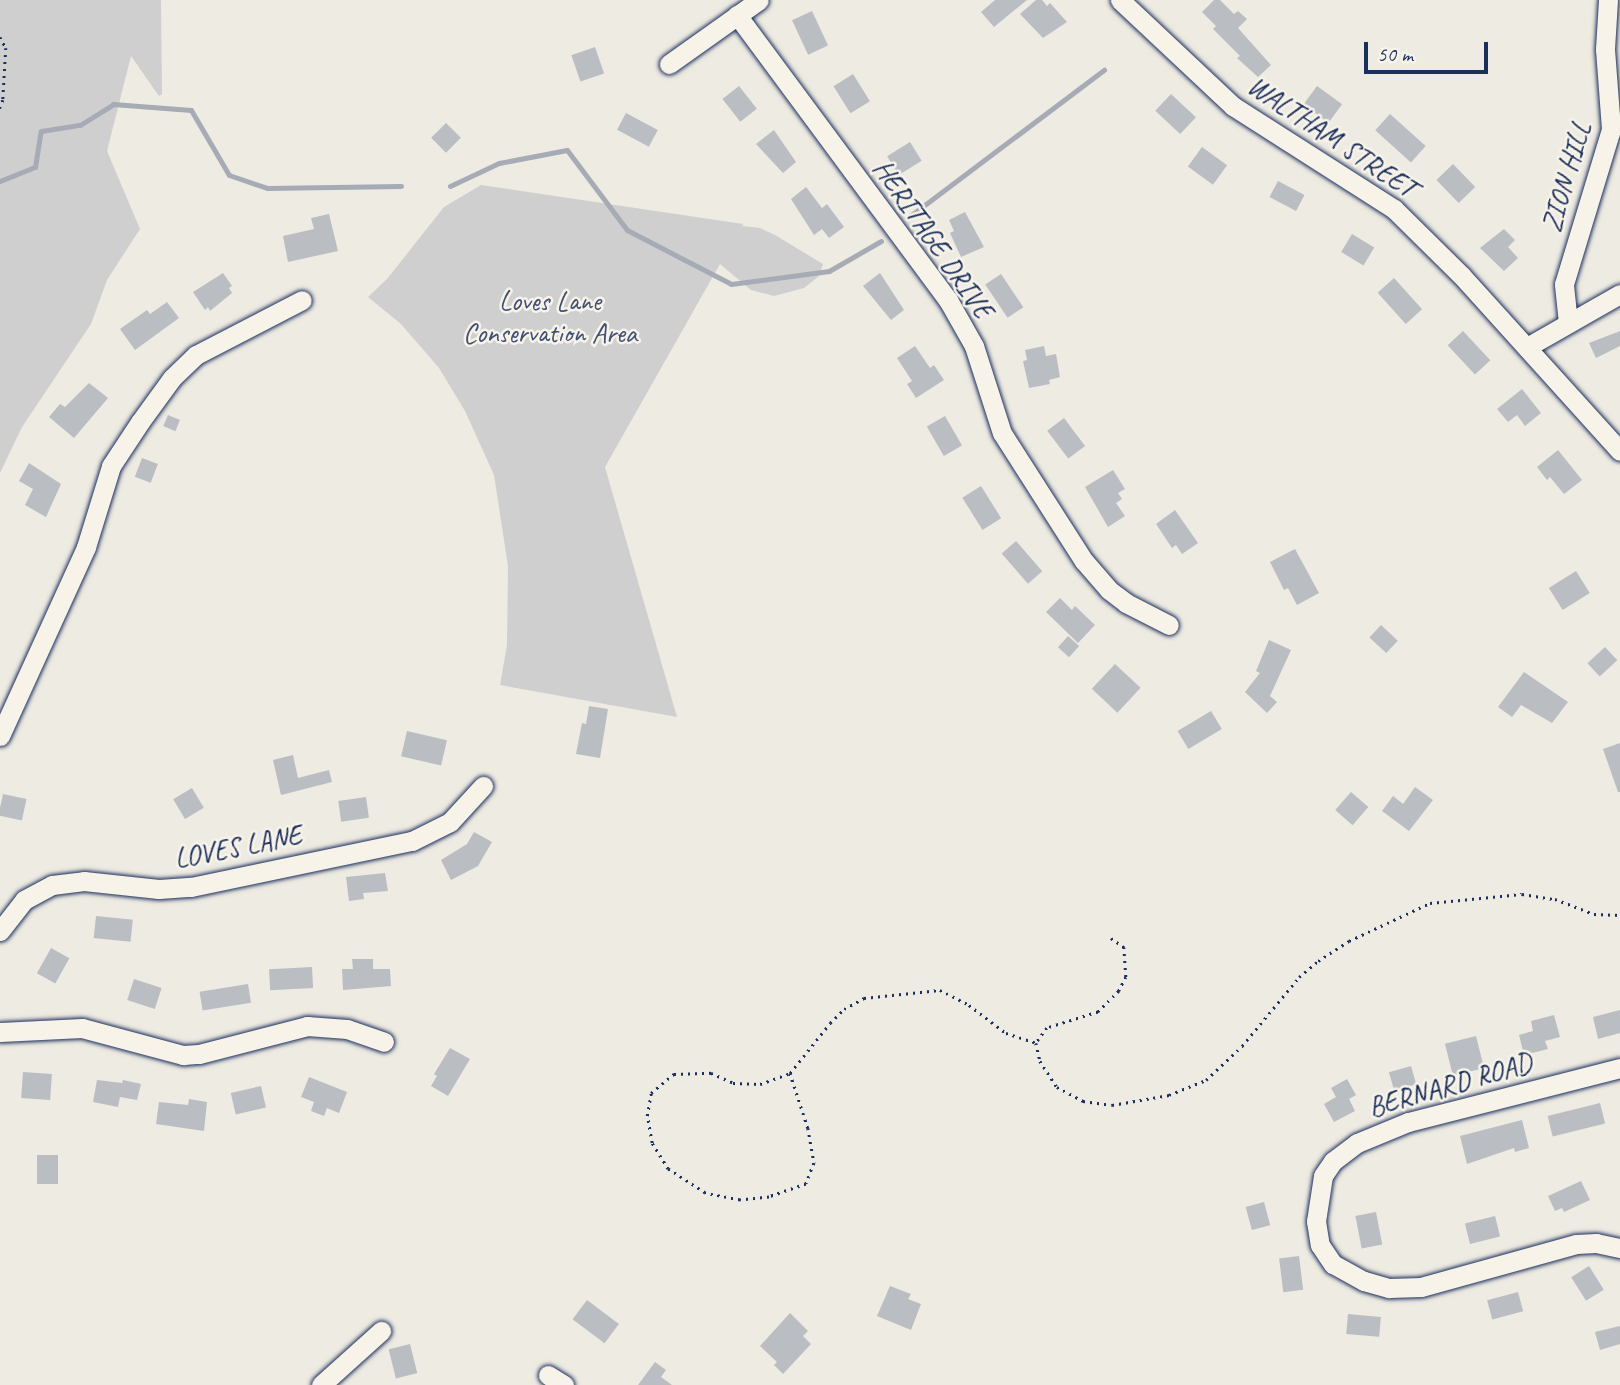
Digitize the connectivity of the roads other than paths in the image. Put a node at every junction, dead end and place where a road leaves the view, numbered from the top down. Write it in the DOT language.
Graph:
graph roads {
  1 [pos="759,0"];
  2 [pos="1120,0"];
  3 [pos="1608,2"];
  4 [pos="737,15"];
  5 [pos="669,64"];
  6 [pos="1620,294"];
  7 [pos="302,300"];
  8 [pos="1568,323"];
  9 [pos="1527,347"];
  10 [pos="1620,451"];
  11 [pos="1169,625"];
  12 [pos="0,736"];
  13 [pos="483,786"];
  14 [pos="0,931"];
  15 [pos="0,1032"];
  16 [pos="384,1042"];
  17 [pos="1620,1068"];
  18 [pos="1620,1248"];
  19 [pos="381,1331"];
  20 [pos="321,1385"];
  1 -- 4 [label="street"];
  2 -- 9 [label="street, WALTHAM STREET"];
  3 -- 8 [label="street, ZION HILL"];
  4 -- 5 [label="street"];
  4 -- 11 [label="street, HERITAGE DRIVE"];
  6 -- 8 [label="street"];
  7 -- 12 [label="street"];
  8 -- 9 [label="street"];
  9 -- 10 [label="street, WALTHAM STREET"];
  13 -- 14 [label="street, LOVES LANE"];
  15 -- 16 [label="street"];
  17 -- 18 [label="street, BERNARD ROAD"];
  19 -- 20 [label="street"];
}
